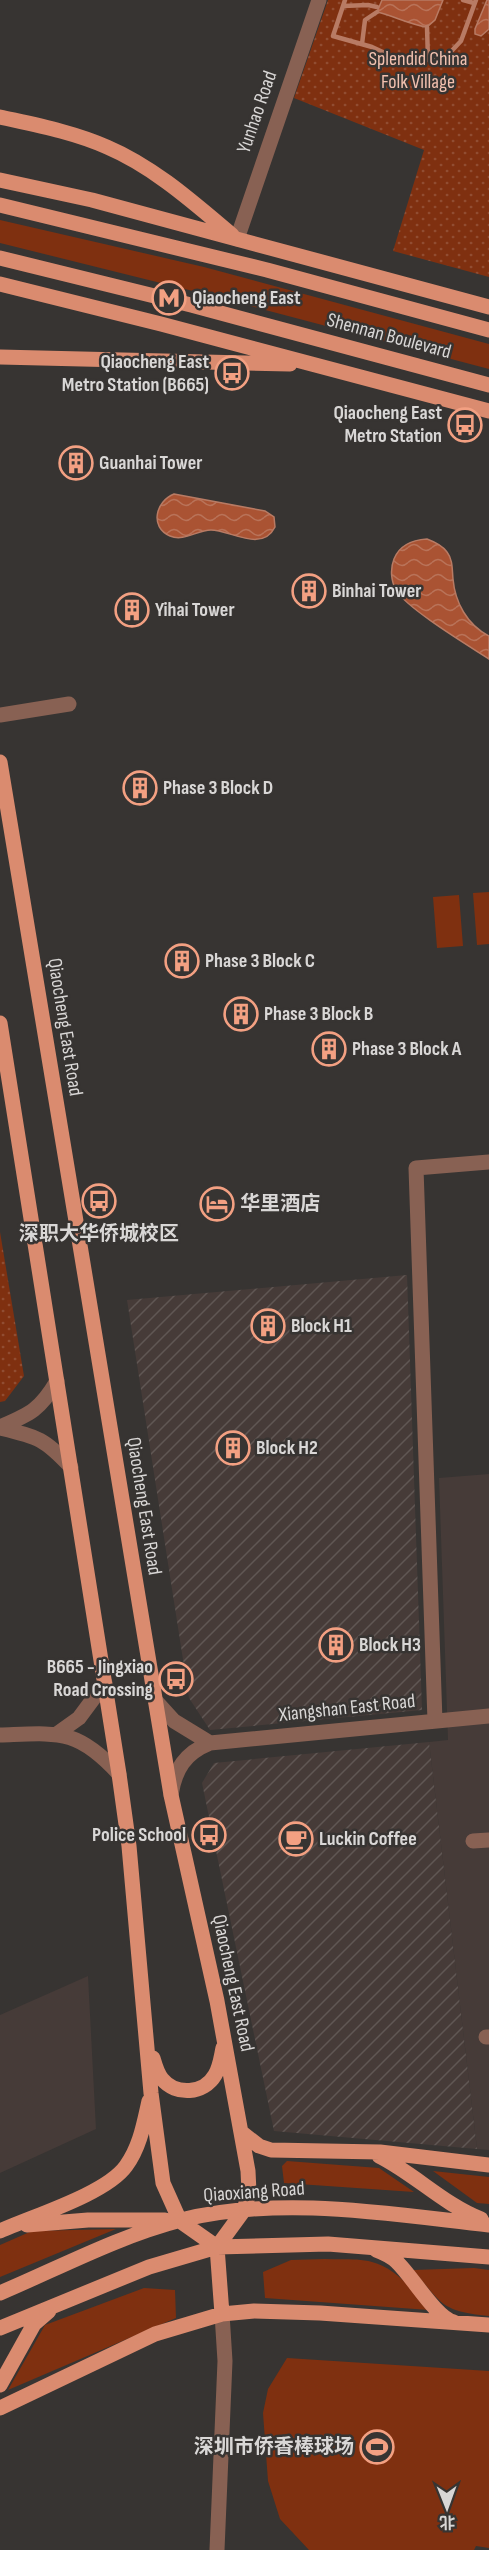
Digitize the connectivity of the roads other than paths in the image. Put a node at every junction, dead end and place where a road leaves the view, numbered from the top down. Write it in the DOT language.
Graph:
graph roads {
  1 [pos="319,0"];
  2 [pos="0,117"];
  3 [pos="0,180"];
  4 [pos="0,205"];
  5 [pos="237,239"];
  6 [pos="3,259"];
  7 [pos="5,285"];
  8 [pos="489,307"];
  9 [pos="489,330"];
  10 [pos="4,358"];
  11 [pos="317,364"];
  12 [pos="489,385"];
  13 [pos="489,411"];
  14 [pos="69,704"];
  15 [pos="0,715"];
  16 [pos="0,762"];
  17 [pos="0,1023"];
  18 [pos="489,1162"];
  19 [pos="57,1381"];
  20 [pos="0,1427"];
  21 [pos="71,1467"];
  22 [pos="105,1683"];
  23 [pos="155,1700"];
  24 [pos="489,1716"];
  25 [pos="435,1721"];
  26 [pos="58,1733"];
  27 [pos="0,1735"];
  28 [pos="210,1743"];
  29 [pos="119,1774"];
  30 [pos="171,1795"];
  31 [pos="489,1840"];
  32 [pos="473,1841"];
  33 [pos="145,2029"];
  34 [pos="225,2040"];
  35 [pos="151,2092"];
  36 [pos="241,2132"];
  37 [pos="361,2152"];
  38 [pos="489,2165"];
  39 [pos="244,2210"];
  40 [pos="180,2221"];
  41 [pos="489,2224"];
  42 [pos="4,2229"];
  43 [pos="368,2246"];
  44 [pos="217,2247"];
  45 [pos="489,2257"];
  46 [pos="0,2293"];
  47 [pos="57,2304"];
  48 [pos="222,2314"];
  49 [pos="460,2323"];
  50 [pos="489,2325"];
  51 [pos="0,2328"];
  52 [pos="0,2385"];
  53 [pos="0,2408"];
  54 [pos="217,2550"];
  1 -- 5 [label="street, Yunhao Road"];
  2 -- 5 [label="main road"];
  3 -- 5 [label="main road"];
  4 -- 9 [label="main road, Shennan Boulevard"];
  5 -- 8 [label="main road"];
  6 -- 12 [label="main road, Shennan Boulevard"];
  7 -- 11 [label="main road"];
  10 -- 11 [label="main road"];
  11 -- 13 [label="main road"];
  14 -- 15 [label="street"];
  16 -- 23 [label="main road, Qiaocheng East Road"];
  17 -- 19 [label="main road"];
  18 -- 25 [label="street"];
  19 -- 20 [label="street"];
  19 -- 21 [label="main road"];
  20 -- 21 [label="street"];
  21 -- 22 [label="main road"];
  22 -- 26 [label="street"];
  22 -- 29 [label="main road"];
  23 -- 28 [label="street"];
  23 -- 30 [label="main road, Qiaocheng East Road"];
  24 -- 25 [label="street, Xiangshan East Road"];
  25 -- 28 [label="street, Xiangshan East Road"];
  26 -- 27 [label="street"];
  26 -- 29 [label="street"];
  28 -- 30 [label="street, Xiangshan East Road"];
  29 -- 33 [label="main road"];
  30 -- 34 [label="main road, Qiaocheng East Road"];
  31 -- 32 [label="street"];
  33 -- 34 [label="main road"];
  33 -- 35 [label="main road"];
  34 -- 36 [label="main road, Qiaocheng East Road"];
  35 -- 40 [label="main road"];
  35 -- 42 [label="main road"];
  36 -- 37 [label="main road"];
  36 -- 39 [label="main road, Qiaocheng East Road"];
  37 -- 38 [label="main road"];
  37 -- 41 [label="main road"];
  39 -- 40 [label="main road, Qiaoxiang Road"];
  39 -- 41 [label="main road, Qiaoxiang Road"];
  39 -- 44 [label="main road, Qiaocheng East Road"];
  40 -- 42 [label="main road"];
  40 -- 44 [label="main road"];
  40 -- 46 [label="main road, Qiaoxiang Road"];
  43 -- 44 [label="main road"];
  43 -- 45 [label="main road"];
  43 -- 49 [label="main road"];
  44 -- 47 [label="main road"];
  44 -- 48 [label="main road"];
  47 -- 51 [label="main road"];
  47 -- 52 [label="main road"];
  48 -- 49 [label="main road"];
  48 -- 53 [label="main road"];
  48 -- 54 [label="street"];
  49 -- 50 [label="main road"];
}
